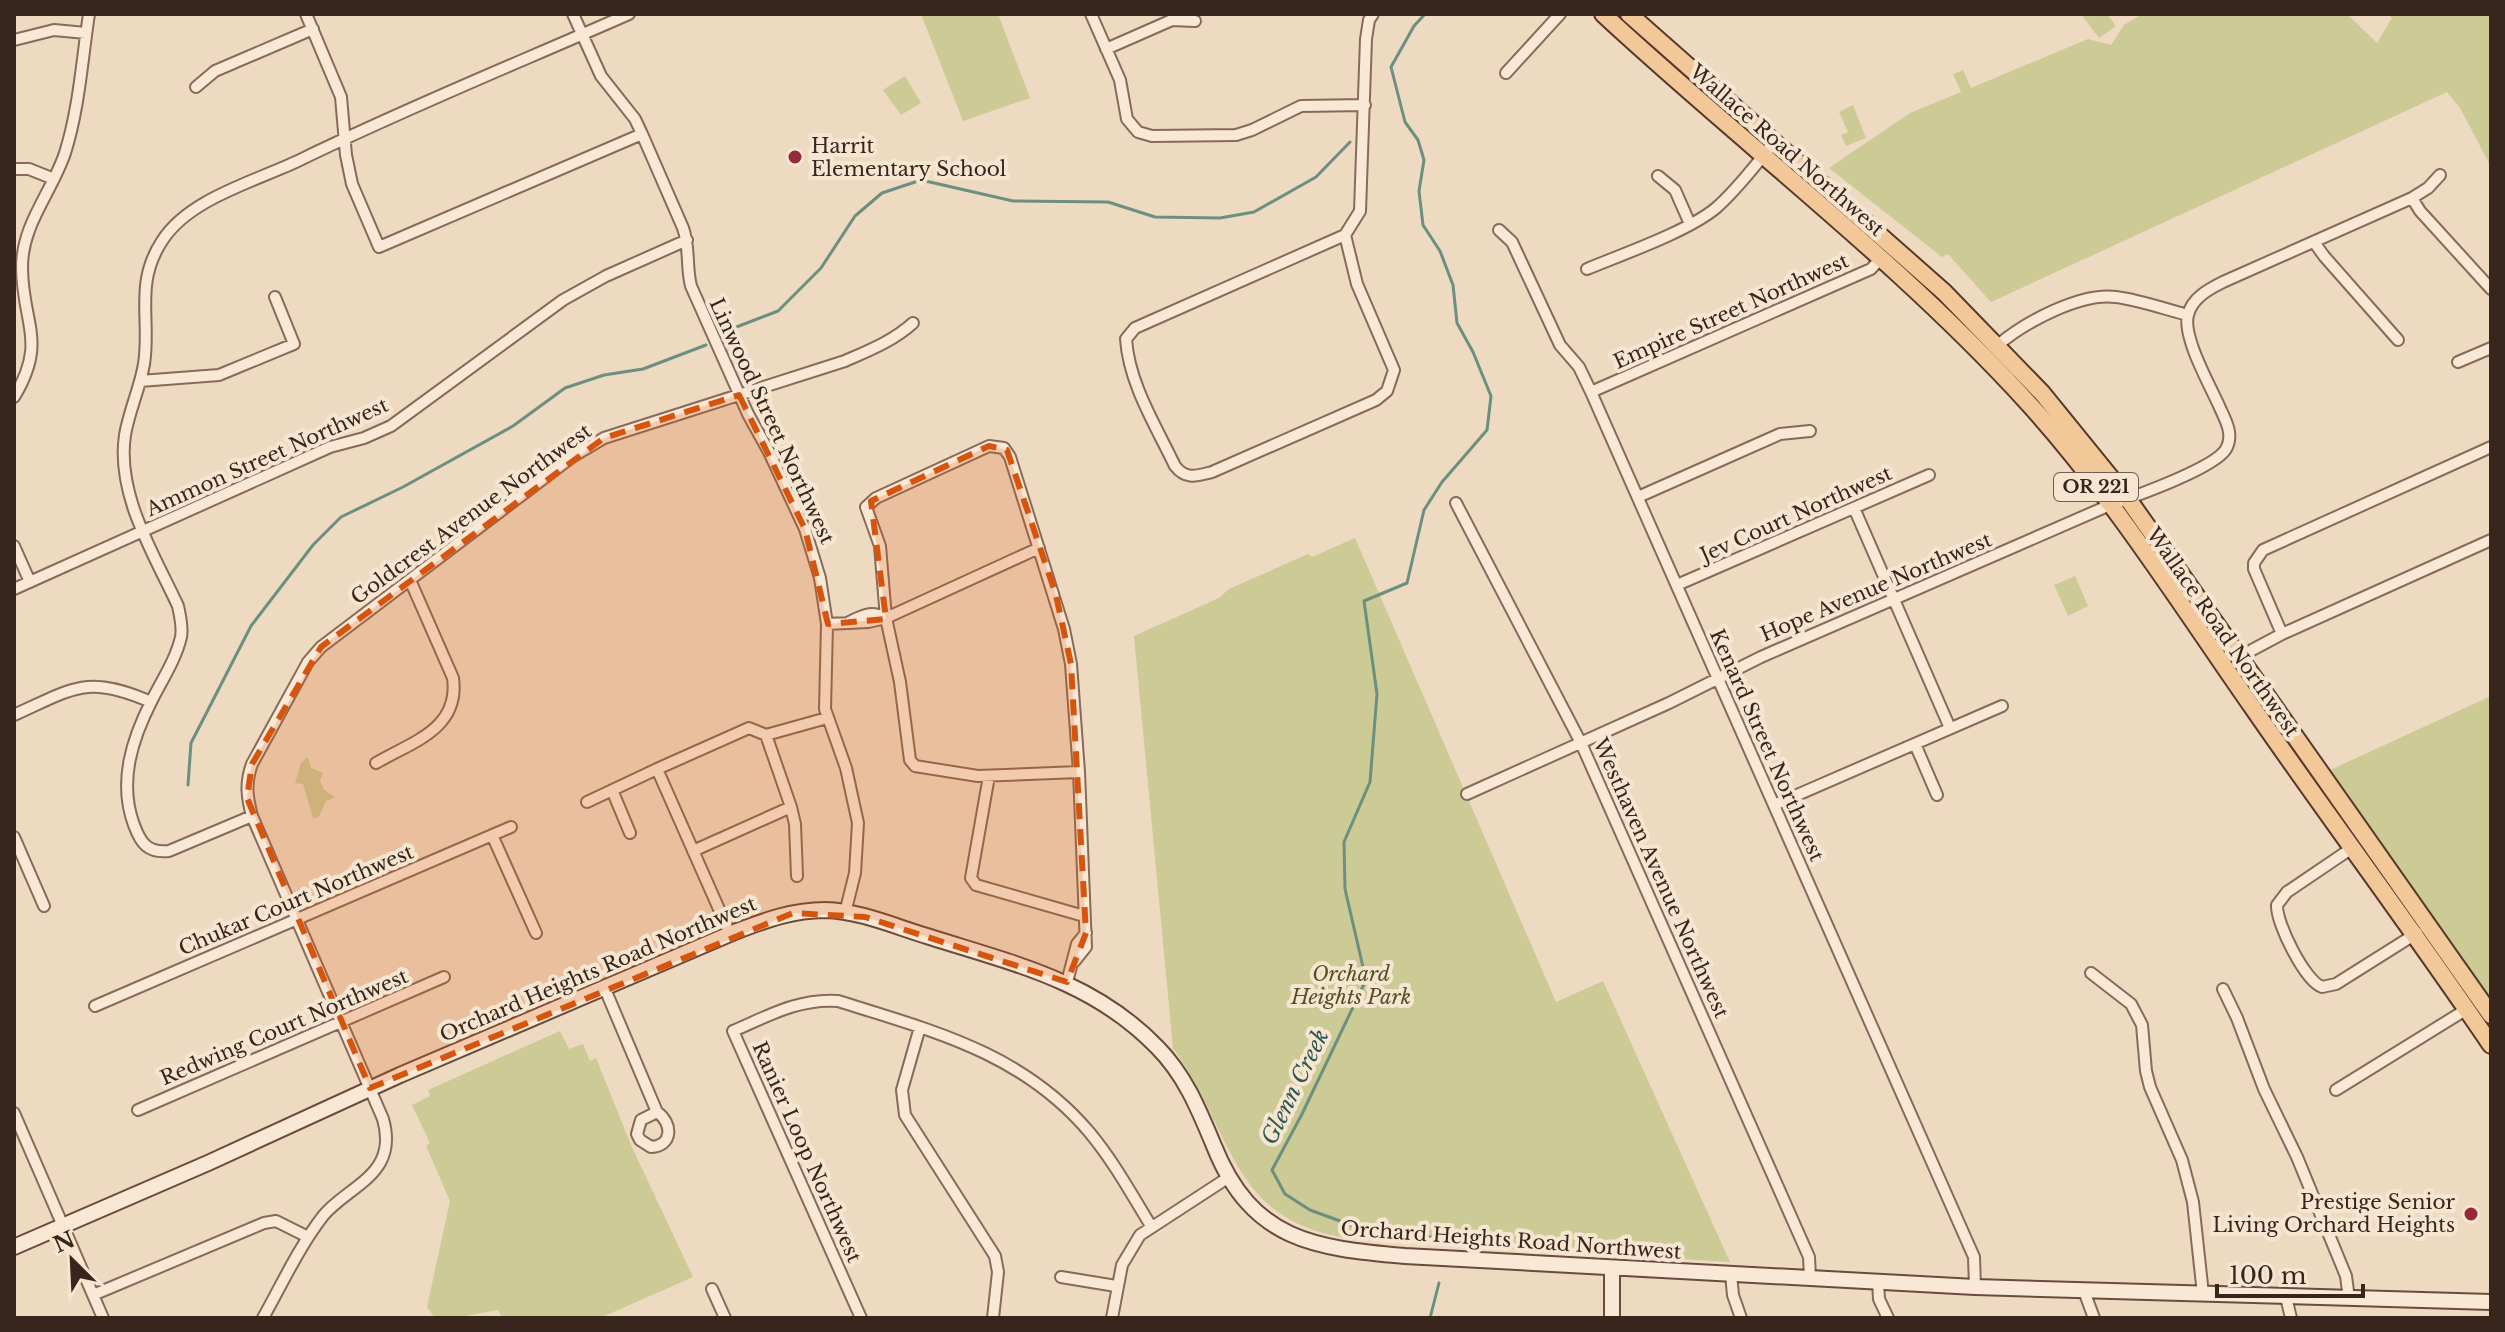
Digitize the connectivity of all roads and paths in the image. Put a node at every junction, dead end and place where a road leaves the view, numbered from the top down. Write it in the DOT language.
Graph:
graph roads {
  1 [pos="89,14"];
  2 [pos="306,14"];
  3 [pos="573,14"];
  4 [pos="629,14"];
  5 [pos="1091,14"];
  6 [pos="1373,14"];
  7 [pos="1560,14"];
  8 [pos="1603,14"];
  9 [pos="1629,14"];
  10 [pos="1195,21"];
  11 [pos="313,29"];
  12 [pos="86,33"];
  13 [pos="583,35"];
  14 [pos="14,40"];
  15 [pos="1106,49"];
  16 [pos="1506,73"];
  17 [pos="196,87"];
  18 [pos="1365,105"];
  19 [pos="642,134"];
  20 [pos="345,138"];
  21 [pos="1774,143"];
  22 [pos="1762,157"];
  23 [pos="14,169"];
  24 [pos="2440,175"];
  25 [pos="1658,176"];
  26 [pos="54,179"];
  27 [pos="2412,198"];
  28 [pos="1690,224"];
  29 [pos="1499,230"];
  30 [pos="1345,235"];
  31 [pos="687,240"];
  32 [pos="2314,242"];
  33 [pos="1881,258"];
  34 [pos="1587,269"];
  35 [pos="2491,289"];
  36 [pos="19,291"];
  37 [pos="275,297"];
  38 [pos="2188,315"];
  39 [pos="913,323"];
  40 [pos="2398,340"];
  41 [pos="1998,345"];
  42 [pos="2491,348"];
  43 [pos="2458,362"];
  44 [pos="140,381"];
  45 [pos="1591,392"];
  46 [pos="739,395"];
  47 [pos="14,397"];
  48 [pos="1810,431"];
  49 [pos="2491,447"];
  50 [pos="1929,475"];
  51 [pos="1638,497"];
  52 [pos="2128,499"];
  53 [pos="1456,503"];
  54 [pos="2110,505"];
  55 [pos="1854,508"];
  56 [pos="144,531"];
  57 [pos="2491,540"];
  58 [pos="14,546"];
  59 [pos="1039,548"];
  60 [pos="410,580"];
  61 [pos="30,582"];
  62 [pos="1677,585"];
  63 [pos="14,589"];
  64 [pos="1894,599"];
  65 [pos="886,618"];
  66 [pos="827,624"];
  67 [pos="2282,634"];
  68 [pos="2240,660"];
  69 [pos="1719,680"];
  70 [pos="151,702"];
  71 [pos="2002,706"];
  72 [pos="14,715"];
  73 [pos="2258,715"];
  74 [pos="827,718"];
  75 [pos="1950,728"];
  76 [pos="766,735"];
  77 [pos="1581,743"];
  78 [pos="1915,744"];
  79 [pos="376,763"];
  80 [pos="657,769"];
  81 [pos="1079,772"];
  82 [pos="989,776"];
  83 [pos="2324,780"];
  84 [pos="612,790"];
  85 [pos="1467,794"];
  86 [pos="1937,795"];
  87 [pos="587,802"];
  88 [pos="1774,805"];
  89 [pos="791,807"];
  90 [pos="252,816"];
  91 [pos="511,827"];
  92 [pos="630,833"];
  93 [pos="492,835"];
  94 [pos="14,837"];
  95 [pos="2352,848"];
  96 [pos="693,851"];
  97 [pos="797,876"];
  98 [pos="44,906"];
  99 [pos="845,913"];
  100 [pos="1084,916"];
  101 [pos="297,920"];
  102 [pos="2422,930"];
  103 [pos="536,933"];
  104 [pos="730,934"];
  105 [pos="2091,973"];
  106 [pos="444,977"];
  107 [pos="1067,982"];
  108 [pos="605,989"];
  109 [pos="2223,989"];
  110 [pos="95,1006"];
  111 [pos="2467,1009"];
  112 [pos="2491,1015"];
  113 [pos="341,1022"];
  114 [pos="920,1027"];
  115 [pos="2491,1045"];
  116 [pos="370,1088"];
  117 [pos="2336,1090"];
  118 [pos="138,1110"];
  119 [pos="657,1112"];
  120 [pos="14,1113"];
  121 [pos="1229,1177"];
  122 [pos="63,1226"];
  123 [pos="1151,1226"];
  124 [pos="308,1237"];
  125 [pos="14,1247"];
  126 [pos="1612,1268"];
  127 [pos="1731,1274"];
  128 [pos="1061,1277"];
  129 [pos="1810,1277"];
  130 [pos="1878,1282"];
  131 [pos="1116,1286"];
  132 [pos="1975,1287"];
  133 [pos="712,1289"];
  134 [pos="2084,1291"];
  135 [pos="2203,1294"];
  136 [pos="93,1295"];
  137 [pos="2286,1297"];
  138 [pos="2349,1299"];
  139 [pos="2491,1302"];
  140 [pos="103,1318"];
  141 [pos="263,1318"];
  142 [pos="725,1318"];
  143 [pos="861,1318"];
  144 [pos="993,1318"];
  145 [pos="1112,1318"];
  146 [pos="1612,1318"];
  147 [pos="1741,1318"];
  148 [pos="1888,1318"];
  149 [pos="2094,1318"];
  150 [pos="2291,1318"];
  1 -- 12 [label="street"];
  2 -- 11 [label="street"];
  3 -- 13 [label="street, Linwood Street Northwest"];
  4 -- 13 [label="street"];
  5 -- 15 [label="street"];
  6 -- 18 [label="street"];
  7 -- 16 [label="street"];
  8 -- 22 [label="main road, Wallace Road Northwest / OR 221"];
  9 -- 21 [label="main road, Wallace Road Northwest / OR 221"];
  10 -- 15 [label="street"];
  11 -- 17 [label="street"];
  11 -- 20 [label="street"];
  12 -- 14 [label="street"];
  12 -- 26 [label="street"];
  13 -- 19 [label="street, Linwood Street Northwest"];
  13 -- 20 [label="street"];
  15 -- 18 [label="street"];
  18 -- 30 [label="street"];
  19 -- 20 [label="street"];
  19 -- 31 [label="street, Linwood Street Northwest"];
  20 -- 44 [label="street"];
  21 -- 22 [label="street"];
  21 -- 41 [label="main road, Wallace Road Northwest / OR 221"];
  22 -- 28 [label="street"];
  22 -- 33 [label="main road, Wallace Road Northwest / OR 221"];
  23 -- 26 [label="street"];
  24 -- 27 [label="street"];
  25 -- 28 [label="street"];
  26 -- 36 [label="street"];
  27 -- 32 [label="street"];
  27 -- 35 [label="street"];
  28 -- 34 [label="street"];
  29 -- 45 [label="street, Kenard Street Northwest"];
  30 -- 30 [label="street"];
  31 -- 46 [label="street, Linwood Street Northwest"];
  31 -- 56 [label="street, Ammon Street Northwest"];
  32 -- 38 [label="street"];
  32 -- 40 [label="street"];
  33 -- 45 [label="street, Empire Street Northwest"];
  33 -- 54 [label="main road, Wallace Road Northwest / OR 221"];
  36 -- 47 [label="street"];
  37 -- 44 [label="street"];
  38 -- 41 [label="street"];
  38 -- 52 [label="street, Hope Avenue Northwest"];
  39 -- 46 [label="street, Goldcrest Avenue Northwest"];
  41 -- 52 [label="main road, Wallace Road Northwest / OR 221"];
  42 -- 43 [label="street"];
  44 -- 56 [label="street"];
  45 -- 51 [label="street, Kenard Street Northwest"];
  46 -- 60 [label="street, Goldcrest Avenue Northwest"];
  46 -- 66 [label="street, Linwood Street Northwest"];
  48 -- 51 [label="street"];
  49 -- 67 [label="street"];
  50 -- 55 [label="street, Jev Court Northwest"];
  51 -- 62 [label="street, Kenard Street Northwest"];
  52 -- 54 [label="street, Hope Avenue Northwest"];
  52 -- 68 [label="main road, Wallace Road Northwest / OR 221"];
  53 -- 77 [label="street, Westhaven Avenue Northwest"];
  54 -- 64 [label="street, Hope Avenue Northwest"];
  54 -- 73 [label="main road, Wallace Road Northwest / OR 221"];
  55 -- 62 [label="street, Jev Court Northwest"];
  55 -- 64 [label="street"];
  56 -- 61 [label="street, Ammon Street Northwest"];
  56 -- 70 [label="street"];
  57 -- 67 [label="street"];
  58 -- 61 [label="street"];
  59 -- 65 [label="street"];
  59 -- 65 [label="street"];
  59 -- 81 [label="street"];
  60 -- 79 [label="street"];
  60 -- 90 [label="street, Goldcrest Avenue Northwest"];
  61 -- 63 [label="street, Ammon Street Northwest"];
  62 -- 69 [label="street, Kenard Street Northwest"];
  64 -- 69 [label="street, Hope Avenue Northwest"];
  64 -- 75 [label="street"];
  65 -- 66 [label="street"];
  65 -- 82 [label="street"];
  66 -- 74 [label="street, Linwood Street Northwest"];
  67 -- 68 [label="street"];
  68 -- 83 [label="main road, Wallace Road Northwest / OR 221"];
  69 -- 77 [label="street, Hope Avenue Northwest"];
  69 -- 88 [label="street, Kenard Street Northwest"];
  70 -- 72 [label="street"];
  70 -- 90 [label="street"];
  71 -- 75 [label="street"];
  73 -- 83 [label="main road"];
  73 -- 95 [label="main road, Wallace Road Northwest / OR 221"];
  74 -- 76 [label="street"];
  74 -- 99 [label="street, Linwood Street Northwest"];
  75 -- 78 [label="street"];
  76 -- 80 [label="street"];
  76 -- 89 [label="street"];
  77 -- 85 [label="street, Hope Avenue Northwest"];
  77 -- 129 [label="street, Westhaven Avenue Northwest"];
  78 -- 86 [label="street"];
  78 -- 88 [label="street"];
  80 -- 84 [label="street"];
  80 -- 96 [label="street"];
  81 -- 82 [label="street"];
  81 -- 100 [label="street"];
  82 -- 100 [label="street"];
  83 -- 102 [label="main road, Wallace Road Northwest / OR 221"];
  84 -- 87 [label="street"];
  84 -- 92 [label="street"];
  88 -- 132 [label="street, Kenard Street Northwest"];
  89 -- 96 [label="street"];
  89 -- 97 [label="street"];
  90 -- 101 [label="street, Goldcrest Avenue Northwest"];
  91 -- 93 [label="street, Chukar Court Northwest"];
  93 -- 101 [label="street, Chukar Court Northwest"];
  93 -- 103 [label="street"];
  94 -- 98 [label="street"];
  95 -- 102 [label="main road, Wallace Road Northwest / OR 221"];
  95 -- 102 [label="street"];
  96 -- 104 [label="street"];
  99 -- 104 [label="main road, Orchard Heights Road Northwest"];
  99 -- 107 [label="main road, Orchard Heights Road Northwest"];
  100 -- 107 [label="street"];
  101 -- 110 [label="street, Chukar Court Northwest"];
  101 -- 113 [label="street, Goldcrest Avenue Northwest"];
  102 -- 111 [label="main road, Wallace Road Northwest / OR 221"];
  102 -- 112 [label="main road, Wallace Road Northwest / OR 221"];
  104 -- 108 [label="main road, Orchard Heights Road Northwest"];
  105 -- 135 [label="street"];
  106 -- 113 [label="street, Redwing Court Northwest"];
  107 -- 121 [label="main road, Orchard Heights Road Northwest"];
  108 -- 116 [label="main road, Orchard Heights Road Northwest"];
  108 -- 119 [label="street"];
  109 -- 138 [label="street"];
  111 -- 115 [label="main road, Wallace Road Northwest / OR 221"];
  111 -- 117 [label="street"];
  113 -- 116 [label="street, Goldcrest Avenue Northwest"];
  113 -- 118 [label="street, Redwing Court Northwest"];
  114 -- 123 [label="street, Ranier Loop Northwest"];
  114 -- 143 [label="street, Ranier Loop Northwest"];
  114 -- 144 [label="street"];
  116 -- 122 [label="main road, Orchard Heights Road Northwest"];
  116 -- 124 [label="street, Goldcrest Avenue Northwest"];
  120 -- 122 [label="street"];
  121 -- 123 [label="street"];
  121 -- 126 [label="main road, Orchard Heights Road Northwest"];
  122 -- 125 [label="main road, Orchard Heights Road Northwest"];
  122 -- 136 [label="street"];
  123 -- 131 [label="street"];
  124 -- 136 [label="street"];
  124 -- 141 [label="street, Goldcrest Avenue Northwest"];
  126 -- 127 [label="main road, Orchard Heights Road Northwest"];
  126 -- 146 [label="main road"];
  127 -- 129 [label="main road, Orchard Heights Road Northwest"];
  127 -- 147 [label="street"];
  128 -- 131 [label="street"];
  129 -- 130 [label="main road, Orchard Heights Road Northwest"];
  130 -- 132 [label="main road, Orchard Heights Road Northwest"];
  130 -- 148 [label="street"];
  131 -- 145 [label="street"];
  132 -- 134 [label="main road, Orchard Heights Road Northwest"];
  133 -- 142 [label="street"];
  134 -- 135 [label="main road, Orchard Heights Road Northwest"];
  134 -- 149 [label="street"];
  135 -- 137 [label="main road, Orchard Heights Road Northwest"];
  136 -- 140 [label="street"];
  137 -- 138 [label="main road, Orchard Heights Road Northwest"];
  137 -- 150 [label="street"];
  138 -- 139 [label="main road, Orchard Heights Road Northwest"];
}
